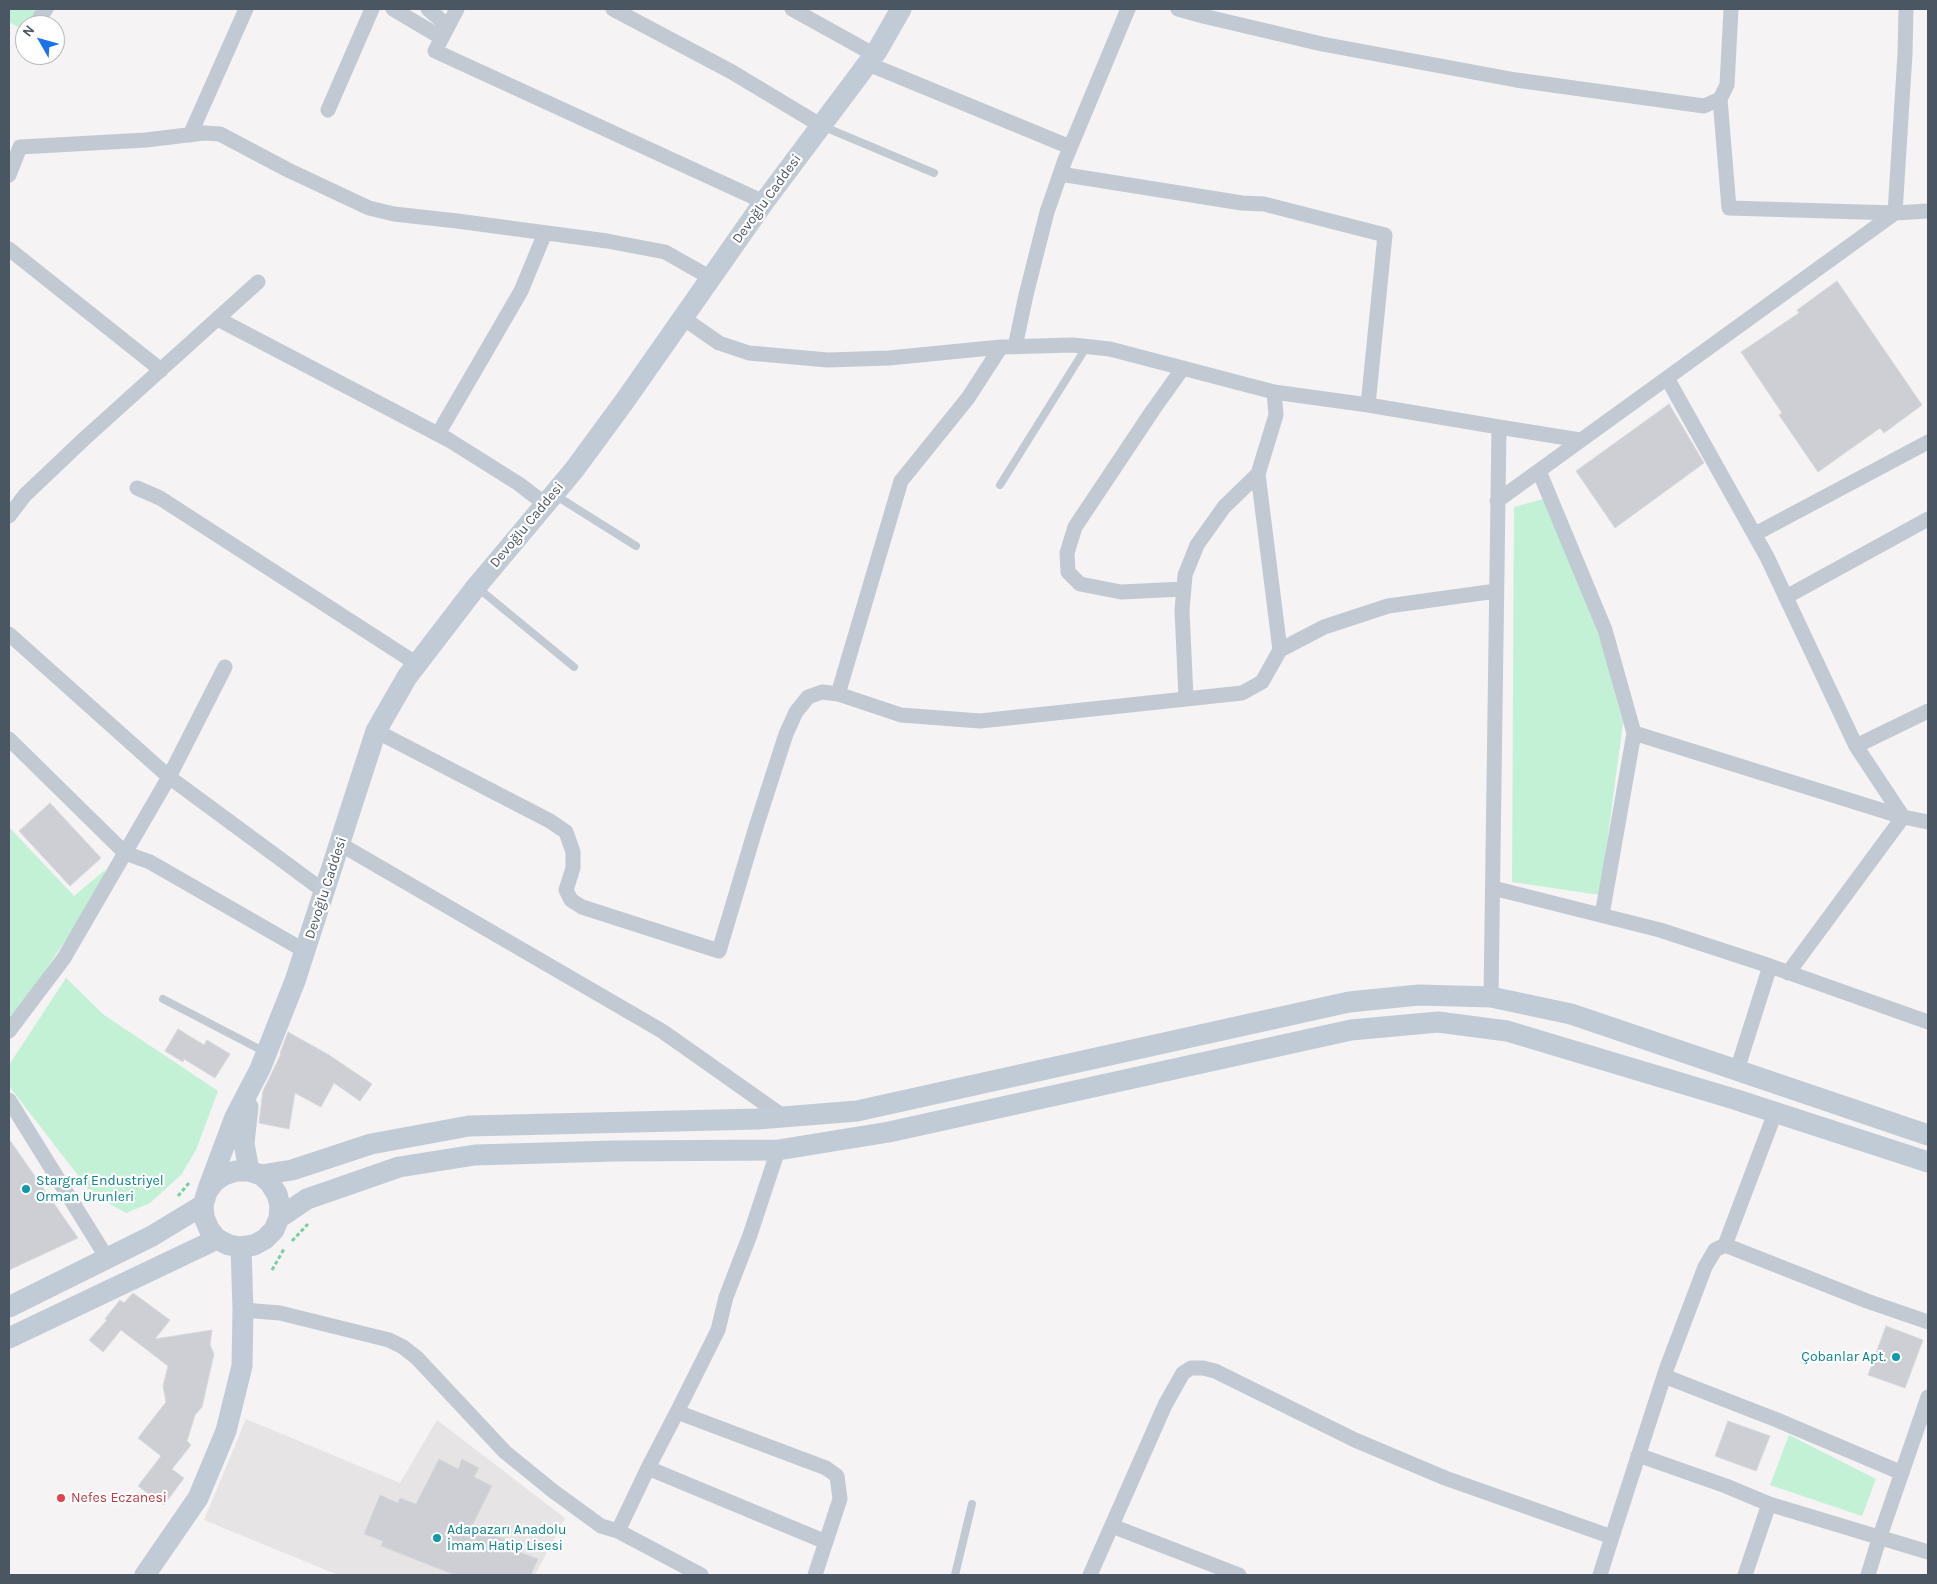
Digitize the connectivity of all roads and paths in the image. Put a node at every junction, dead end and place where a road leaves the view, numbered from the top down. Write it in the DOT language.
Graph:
graph roads {
  1 [pos="246,9"];
  2 [pos="372,9"];
  3 [pos="393,9"];
  4 [pos="428,9"];
  5 [pos="457,9"];
  6 [pos="613,9"];
  7 [pos="792,9"];
  8 [pos="901,9"];
  9 [pos="1128,9"];
  10 [pos="1178,9"];
  11 [pos="1731,9"];
  12 [pos="1906,9"];
  13 [pos="445,32"];
  14 [pos="870,59"];
  15 [pos="1720,99"];
  16 [pos="328,110"];
  17 [pos="820,125"];
  18 [pos="190,135"];
  19 [pos="1070,147"];
  20 [pos="934,173"];
  21 [pos="1060,174"];
  22 [pos="9,175"];
  23 [pos="764,202"];
  24 [pos="1928,211"];
  25 [pos="1895,213"];
  26 [pos="545,233"];
  27 [pos="11,254"];
  28 [pos="711,278"];
  29 [pos="258,282"];
  30 [pos="683,318"];
  31 [pos="218,319"];
  32 [pos="1087,346"];
  33 [pos="1008,347"];
  34 [pos="1184,368"];
  35 [pos="161,370"];
  36 [pos="1667,378"];
  37 [pos="1274,392"];
  38 [pos="1368,405"];
  39 [pos="1499,427"];
  40 [pos="438,434"];
  41 [pos="1580,440"];
  42 [pos="1928,442"];
  43 [pos="1539,471"];
  44 [pos="1258,474"];
  45 [pos="1000,485"];
  46 [pos="137,488"];
  47 [pos="549,499"];
  48 [pos="1497,501"];
  49 [pos="9,516"];
  50 [pos="1928,519"];
  51 [pos="1755,534"];
  52 [pos="636,546"];
  53 [pos="476,587"];
  54 [pos="1184,589"];
  55 [pos="1496,590"];
  56 [pos="1786,597"];
  57 [pos="9,634"];
  58 [pos="1280,650"];
  59 [pos="417,664"];
  60 [pos="225,667"];
  61 [pos="574,667"];
  62 [pos="838,694"];
  63 [pos="1186,698"];
  64 [pos="1928,711"];
  65 [pos="376,731"];
  66 [pos="1634,733"];
  67 [pos="9,739"];
  68 [pos="1856,746"];
  69 [pos="169,777"];
  70 [pos="1902,817"];
  71 [pos="1928,822"];
  72 [pos="340,844"];
  73 [pos="125,853"];
  74 [pos="1492,888"];
  75 [pos="325,892"];
  76 [pos="1602,915"];
  77 [pos="305,951"];
  78 [pos="1770,966"];
  79 [pos="1788,973"];
  80 [pos="1491,997"];
  81 [pos="163,999"];
  82 [pos="1928,1022"];
  83 [pos="9,1030"];
  84 [pos="266,1053"];
  85 [pos="1737,1070"];
  86 [pos="249,1092"];
  87 [pos="9,1100"];
  88 [pos="1775,1113"];
  89 [pos="784,1117"];
  90 [pos="1928,1135"];
  91 [pos="778,1150"];
  92 [pos="1928,1162"];
  93 [pos="255,1173"];
  94 [pos="205,1198"];
  95 [pos="279,1218"];
  96 [pos="217,1239"];
  97 [pos="1725,1245"];
  98 [pos="241,1247"];
  99 [pos="107,1258"];
  100 [pos="9,1306"];
  101 [pos="243,1310"];
  102 [pos="1928,1322"];
  103 [pos="9,1338"];
  104 [pos="1664,1376"];
  105 [pos="1928,1397"];
  106 [pos="677,1412"];
  107 [pos="1638,1455"];
  108 [pos="648,1468"];
  109 [pos="1902,1473"];
  110 [pos="972,1504"];
  111 [pos="1769,1504"];
  112 [pos="1112,1526"];
  113 [pos="618,1531"];
  114 [pos="1880,1536"];
  115 [pos="1612,1537"];
  116 [pos="826,1542"];
  117 [pos="1928,1552"];
  118 [pos="146,1575"];
  119 [pos="701,1575"];
  120 [pos="815,1575"];
  121 [pos="955,1575"];
  122 [pos="1090,1575"];
  123 [pos="1239,1575"];
  124 [pos="1600,1575"];
  125 [pos="1745,1575"];
  126 [pos="1868,1575"];
  1 -- 18 [label="street"];
  2 -- 16 [label="street"];
  3 -- 13 [label="street"];
  4 -- 13 [label="street"];
  5 -- 13 [label="street"];
  6 -- 17 [label="street"];
  7 -- 14 [label="street"];
  8 -- 14 [label="street, Devoğlu Caddesi"];
  9 -- 19 [label="street"];
  10 -- 15 [label="street"];
  11 -- 15 [label="street"];
  12 -- 25 [label="street"];
  13 -- 23 [label="street"];
  14 -- 17 [label="street, Devoğlu Caddesi"];
  14 -- 19 [label="street"];
  15 -- 25 [label="street"];
  17 -- 20 [label="lane"];
  17 -- 23 [label="street, Devoğlu Caddesi"];
  18 -- 22 [label="street"];
  18 -- 26 [label="street"];
  19 -- 21 [label="street"];
  21 -- 33 [label="street"];
  21 -- 38 [label="street"];
  23 -- 28 [label="street, Devoğlu Caddesi"];
  24 -- 25 [label="street"];
  25 -- 36 [label="street"];
  26 -- 28 [label="street"];
  26 -- 40 [label="street"];
  27 -- 35 [label="street"];
  28 -- 30 [label="street, Devoğlu Caddesi"];
  29 -- 31 [label="street"];
  30 -- 33 [label="street"];
  30 -- 47 [label="street, Devoğlu Caddesi"];
  31 -- 35 [label="street"];
  31 -- 40 [label="street"];
  32 -- 33 [label="street"];
  32 -- 34 [label="street"];
  32 -- 45 [label="lane"];
  33 -- 62 [label="street"];
  34 -- 37 [label="street"];
  34 -- 54 [label="street"];
  35 -- 49 [label="street"];
  36 -- 41 [label="street"];
  36 -- 51 [label="street"];
  37 -- 38 [label="street"];
  37 -- 44 [label="street"];
  38 -- 39 [label="street"];
  39 -- 41 [label="street"];
  39 -- 48 [label="street"];
  40 -- 47 [label="street"];
  41 -- 43 [label="street"];
  42 -- 51 [label="street"];
  43 -- 48 [label="street"];
  43 -- 66 [label="street"];
  44 -- 54 [label="street"];
  44 -- 58 [label="street"];
  46 -- 59 [label="street"];
  47 -- 52 [label="lane"];
  47 -- 53 [label="street, Devoğlu Caddesi"];
  48 -- 55 [label="street"];
  50 -- 56 [label="street"];
  51 -- 56 [label="street"];
  53 -- 59 [label="street, Devoğlu Caddesi"];
  53 -- 61 [label="lane"];
  54 -- 63 [label="street"];
  55 -- 58 [label="street"];
  55 -- 74 [label="street"];
  56 -- 68 [label="street"];
  57 -- 69 [label="street"];
  58 -- 63 [label="street"];
  59 -- 65 [label="street, Devoğlu Caddesi"];
  60 -- 69 [label="street"];
  62 -- 63 [label="street"];
  62 -- 65 [label="street"];
  64 -- 68 [label="street"];
  65 -- 72 [label="street, Devoğlu Caddesi"];
  66 -- 70 [label="street"];
  66 -- 76 [label="street"];
  67 -- 73 [label="street"];
  68 -- 70 [label="street"];
  69 -- 73 [label="street"];
  69 -- 75 [label="street"];
  70 -- 71 [label="street"];
  70 -- 79 [label="street"];
  72 -- 75 [label="street, Devoğlu Caddesi"];
  72 -- 89 [label="street"];
  73 -- 77 [label="street"];
  73 -- 83 [label="street"];
  74 -- 76 [label="street"];
  74 -- 80 [label="street"];
  75 -- 77 [label="street, Devoğlu Caddesi"];
  76 -- 78 [label="street"];
  77 -- 84 [label="street, Devoğlu Caddesi"];
  78 -- 79 [label="street"];
  78 -- 85 [label="street"];
  79 -- 82 [label="street"];
  80 -- 85 [label="street"];
  80 -- 89 [label="street"];
  81 -- 84 [label="lane"];
  84 -- 86 [label="street, Devoğlu Caddesi"];
  85 -- 90 [label="street"];
  86 -- 93 [label="street"];
  86 -- 94 [label="street"];
  87 -- 99 [label="street"];
  88 -- 91 [label="street"];
  88 -- 92 [label="street"];
  88 -- 97 [label="street"];
  89 -- 93 [label="street"];
  91 -- 95 [label="street"];
  91 -- 106 [label="street"];
  93 -- 94 [label="street"];
  93 -- 95 [label="street"];
  94 -- 96 [label="street"];
  94 -- 99 [label="street"];
  95 -- 98 [label="street"];
  96 -- 98 [label="street"];
  96 -- 103 [label="street"];
  97 -- 102 [label="street"];
  97 -- 104 [label="street"];
  98 -- 101 [label="street"];
  99 -- 100 [label="street"];
  101 -- 113 [label="street"];
  101 -- 118 [label="street"];
  104 -- 107 [label="street"];
  104 -- 109 [label="street"];
  105 -- 109 [label="street"];
  106 -- 108 [label="street"];
  106 -- 116 [label="street"];
  107 -- 111 [label="street"];
  107 -- 115 [label="street"];
  108 -- 113 [label="street"];
  108 -- 116 [label="street"];
  109 -- 114 [label="street"];
  110 -- 121 [label="lane"];
  111 -- 114 [label="street"];
  111 -- 125 [label="street"];
  112 -- 115 [label="street"];
  112 -- 122 [label="street"];
  112 -- 123 [label="street"];
  113 -- 119 [label="street"];
  114 -- 117 [label="street"];
  114 -- 126 [label="street"];
  115 -- 124 [label="street"];
  116 -- 120 [label="street"];
}
